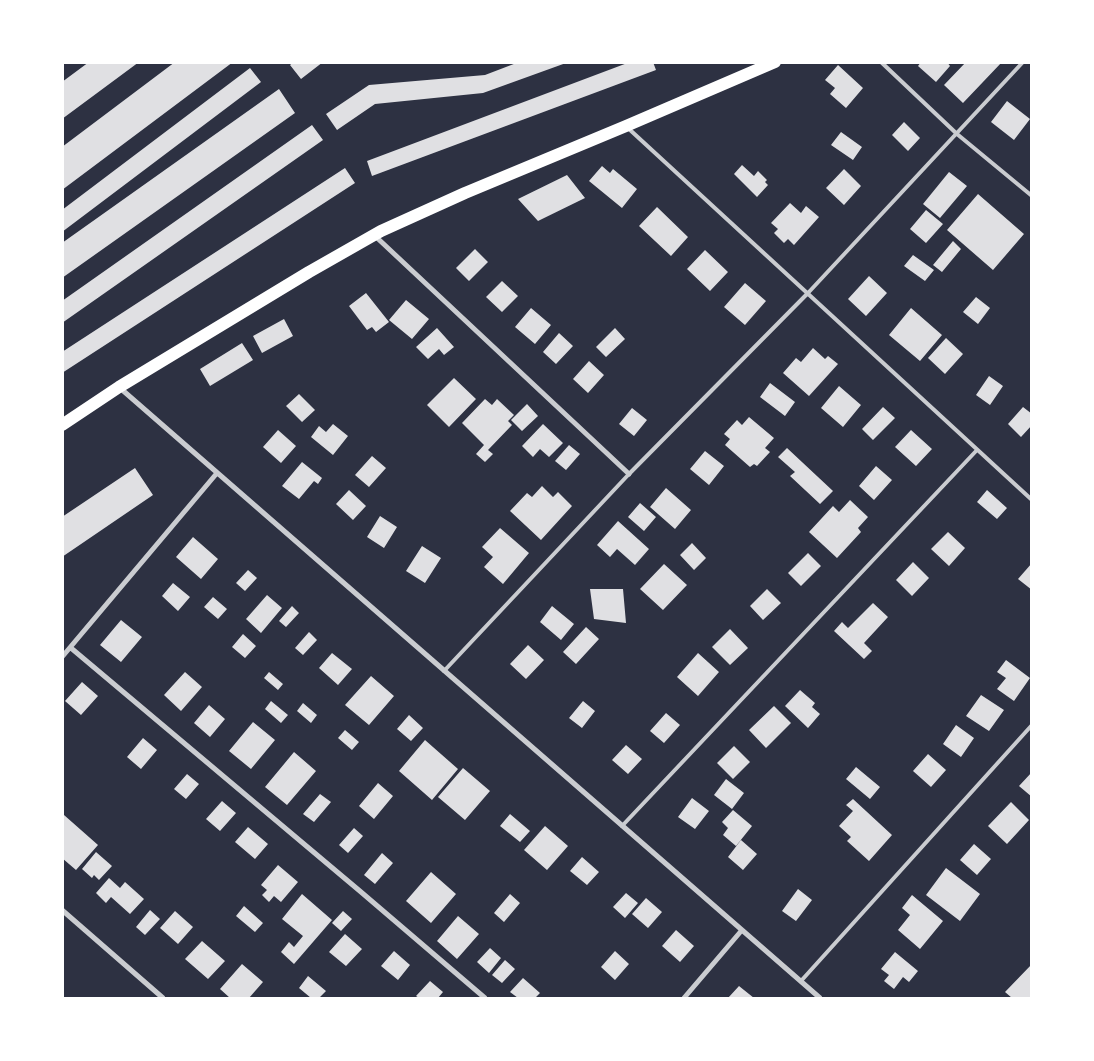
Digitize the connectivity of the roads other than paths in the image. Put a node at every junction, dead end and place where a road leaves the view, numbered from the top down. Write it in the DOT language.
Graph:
graph roads {
  1 [pos="774,62"];
  2 [pos="881,62"];
  3 [pos="1024,62"];
  4 [pos="626,126"];
  5 [pos="957,134"];
  6 [pos="1032,196"];
  7 [pos="374,235"];
  8 [pos="808,293"];
  9 [pos="119,387"];
  10 [pos="62,425"];
  11 [pos="977,450"];
  12 [pos="217,473"];
  13 [pos="630,474"];
  14 [pos="1032,500"];
  15 [pos="71,648"];
  16 [pos="62,657"];
  17 [pos="444,671"];
  18 [pos="1032,726"];
  19 [pos="622,826"];
  20 [pos="62,910"];
  21 [pos="742,930"];
  22 [pos="801,981"];
  23 [pos="163,998"];
  24 [pos="484,998"];
  25 [pos="684,998"];
  26 [pos="820,998"];
  1 -- 4 [label="main road"];
  2 -- 5 [label="lane"];
  3 -- 5 [label="lane"];
  4 -- 7 [label="main road"];
  4 -- 8 [label="lane"];
  5 -- 6 [label="lane"];
  5 -- 8 [label="lane"];
  7 -- 9 [label="main road"];
  7 -- 13 [label="street"];
  8 -- 11 [label="lane"];
  8 -- 13 [label="lane"];
  9 -- 10 [label="main road"];
  9 -- 12 [label="street"];
  11 -- 14 [label="lane"];
  11 -- 19 [label="lane"];
  12 -- 15 [label="street"];
  12 -- 17 [label="street"];
  13 -- 17 [label="lane"];
  15 -- 16 [label="street"];
  15 -- 24 [label="street"];
  17 -- 19 [label="street"];
  18 -- 22 [label="lane"];
  19 -- 21 [label="street"];
  20 -- 23 [label="street"];
  21 -- 22 [label="street"];
  21 -- 25 [label="street"];
  22 -- 26 [label="street"];
}
